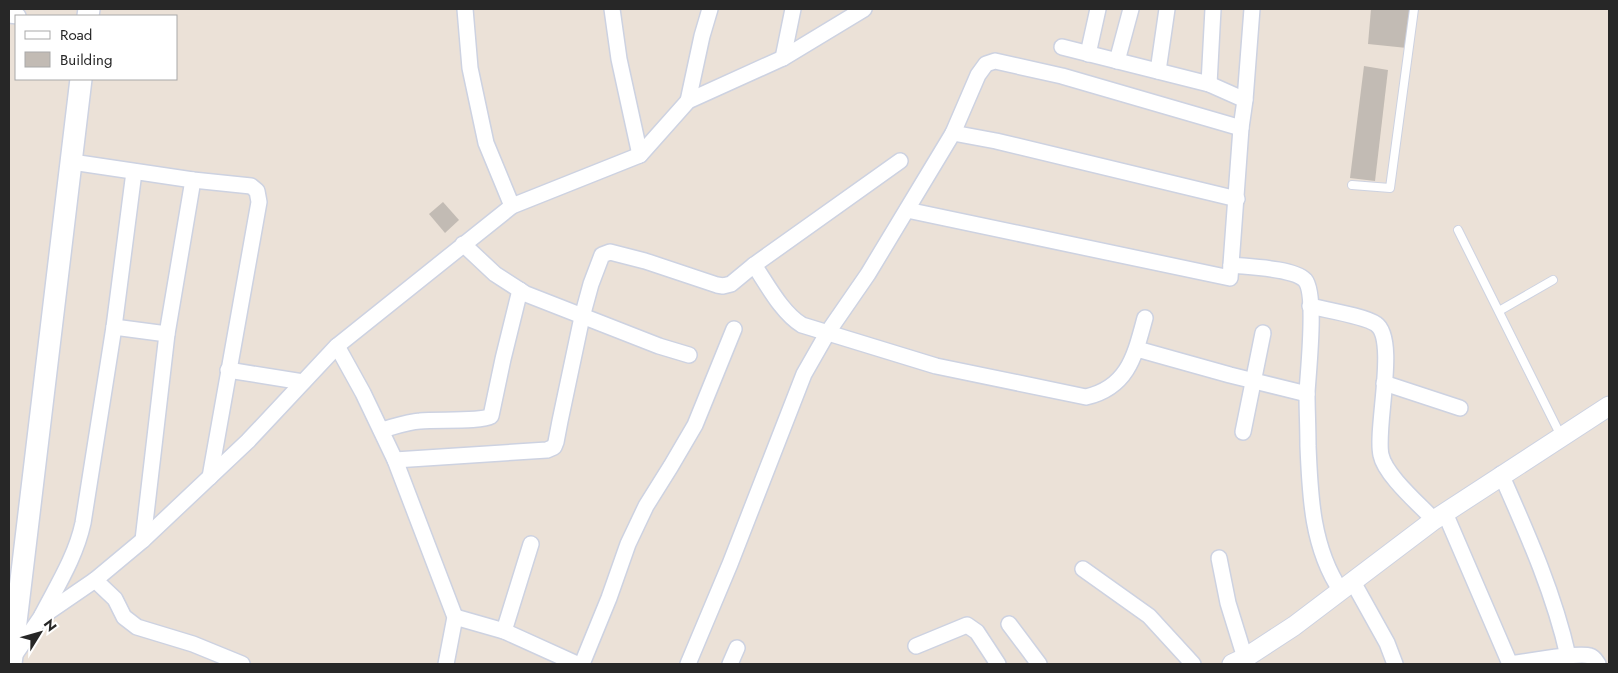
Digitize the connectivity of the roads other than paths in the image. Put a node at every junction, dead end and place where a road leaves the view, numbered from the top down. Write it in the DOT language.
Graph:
graph roads {
  1 [pos="465,9"];
  2 [pos="612,9"];
  3 [pos="710,9"];
  4 [pos="793,9"];
  5 [pos="864,9"];
  6 [pos="1098,9"];
  7 [pos="1130,9"];
  8 [pos="1167,9"];
  9 [pos="1213,9"];
  10 [pos="1252,9"];
  11 [pos="1414,9"];
  12 [pos="1062,47"];
  13 [pos="1088,54"];
  14 [pos="783,58"];
  15 [pos="1117,61"];
  16 [pos="1158,71"];
  17 [pos="81,80"];
  18 [pos="1209,84"];
  19 [pos="1245,100"];
  20 [pos="688,101"];
  21 [pos="1241,128"];
  22 [pos="953,133"];
  23 [pos="640,155"];
  24 [pos="900,161"];
  25 [pos="72,162"];
  26 [pos="134,172"];
  27 [pos="193,180"];
  28 [pos="1352,185"];
  29 [pos="1237,199"];
  30 [pos="512,206"];
  31 [pos="907,210"];
  32 [pos="1458,230"];
  33 [pos="463,244"];
  34 [pos="754,264"];
  35 [pos="1231,265"];
  36 [pos="1553,280"];
  37 [pos="520,290"];
  38 [pos="1310,306"];
  39 [pos="1499,311"];
  40 [pos="582,317"];
  41 [pos="1145,318"];
  42 [pos="114,327"];
  43 [pos="734,329"];
  44 [pos="828,332"];
  45 [pos="167,334"];
  46 [pos="1263,334"];
  47 [pos="337,346"];
  48 [pos="1136,349"];
  49 [pos="689,355"];
  50 [pos="228,370"];
  51 [pos="1253,380"];
  52 [pos="303,382"];
  53 [pos="1384,383"];
  54 [pos="1307,394"];
  55 [pos="1609,406"];
  56 [pos="1460,408"];
  57 [pos="381,430"];
  58 [pos="1243,432"];
  59 [pos="1561,437"];
  60 [pos="395,460"];
  61 [pos="1501,474"];
  62 [pos="210,477"];
  63 [pos="1439,516"];
  64 [pos="143,540"];
  65 [pos="531,544"];
  66 [pos="1219,558"];
  67 [pos="1083,569"];
  68 [pos="95,580"];
  69 [pos="1347,586"];
  70 [pos="41,617"];
  71 [pos="455,617"];
  72 [pos="1009,624"];
  73 [pos="504,631"];
  74 [pos="916,646"];
  75 [pos="737,648"];
  76 [pos="1568,656"];
  77 [pos="12,661"];
  78 [pos="1239,661"];
  79 [pos="1538,662"];
  80 [pos="242,664"];
  81 [pos="446,664"];
  82 [pos="577,664"];
  83 [pos="582,664"];
  84 [pos="688,664"];
  85 [pos="730,664"];
  86 [pos="998,664"];
  87 [pos="1039,664"];
  88 [pos="1193,664"];
  89 [pos="1395,664"];
  90 [pos="1509,664"];
  91 [pos="1598,664"];
  1 -- 30 [label="street"];
  2 -- 23 [label="street"];
  3 -- 20 [label="street"];
  4 -- 14 [label="street"];
  5 -- 14 [label="street"];
  6 -- 13 [label="street"];
  7 -- 15 [label="street"];
  8 -- 16 [label="street"];
  9 -- 18 [label="street"];
  10 -- 19 [label="street"];
  11 -- 28 [label="lane"];
  12 -- 13 [label="street"];
  13 -- 15 [label="street"];
  14 -- 20 [label="street"];
  15 -- 16 [label="street"];
  16 -- 18 [label="street"];
  17 -- 25 [label="main road"];
  18 -- 19 [label="street"];
  19 -- 21 [label="street"];
  20 -- 23 [label="street"];
  21 -- 22 [label="street"];
  21 -- 29 [label="street"];
  22 -- 29 [label="street"];
  22 -- 31 [label="street"];
  23 -- 30 [label="street"];
  24 -- 34 [label="street"];
  25 -- 26 [label="street"];
  25 -- 77 [label="main road"];
  26 -- 27 [label="street"];
  26 -- 42 [label="street"];
  27 -- 45 [label="street"];
  27 -- 50 [label="street"];
  29 -- 35 [label="street"];
  30 -- 33 [label="street"];
  31 -- 35 [label="street"];
  31 -- 44 [label="street"];
  32 -- 39 [label="lane"];
  33 -- 37 [label="street"];
  33 -- 47 [label="street"];
  34 -- 40 [label="street"];
  34 -- 44 [label="street"];
  35 -- 38 [label="street"];
  36 -- 39 [label="lane"];
  37 -- 40 [label="street"];
  37 -- 57 [label="street"];
  38 -- 53 [label="street"];
  38 -- 54 [label="street"];
  39 -- 59 [label="lane"];
  40 -- 49 [label="street"];
  40 -- 60 [label="street"];
  41 -- 48 [label="street"];
  42 -- 45 [label="street"];
  42 -- 70 [label="street"];
  43 -- 83 [label="street"];
  44 -- 48 [label="street"];
  44 -- 84 [label="street"];
  45 -- 64 [label="street"];
  46 -- 51 [label="street"];
  47 -- 52 [label="street"];
  47 -- 57 [label="street"];
  48 -- 51 [label="street"];
  50 -- 52 [label="street"];
  50 -- 62 [label="street"];
  51 -- 54 [label="street"];
  51 -- 58 [label="street"];
  52 -- 62 [label="street"];
  53 -- 56 [label="street"];
  53 -- 63 [label="street"];
  54 -- 69 [label="street"];
  55 -- 59 [label="street"];
  57 -- 60 [label="street"];
  59 -- 61 [label="street"];
  60 -- 71 [label="street"];
  61 -- 63 [label="street"];
  61 -- 76 [label="street"];
  62 -- 64 [label="street"];
  63 -- 69 [label="street"];
  63 -- 90 [label="street"];
  64 -- 68 [label="street"];
  65 -- 73 [label="street"];
  66 -- 78 [label="street"];
  67 -- 88 [label="street"];
  68 -- 70 [label="street"];
  68 -- 80 [label="street"];
  69 -- 78 [label="street"];
  69 -- 89 [label="street"];
  70 -- 77 [label="street"];
  71 -- 73 [label="street"];
  71 -- 81 [label="street"];
  72 -- 87 [label="street"];
  73 -- 82 [label="street"];
  74 -- 86 [label="street"];
  75 -- 85 [label="street"];
  76 -- 79 [label="street"];
  76 -- 91 [label="street"];
  79 -- 90 [label="street"];
}
